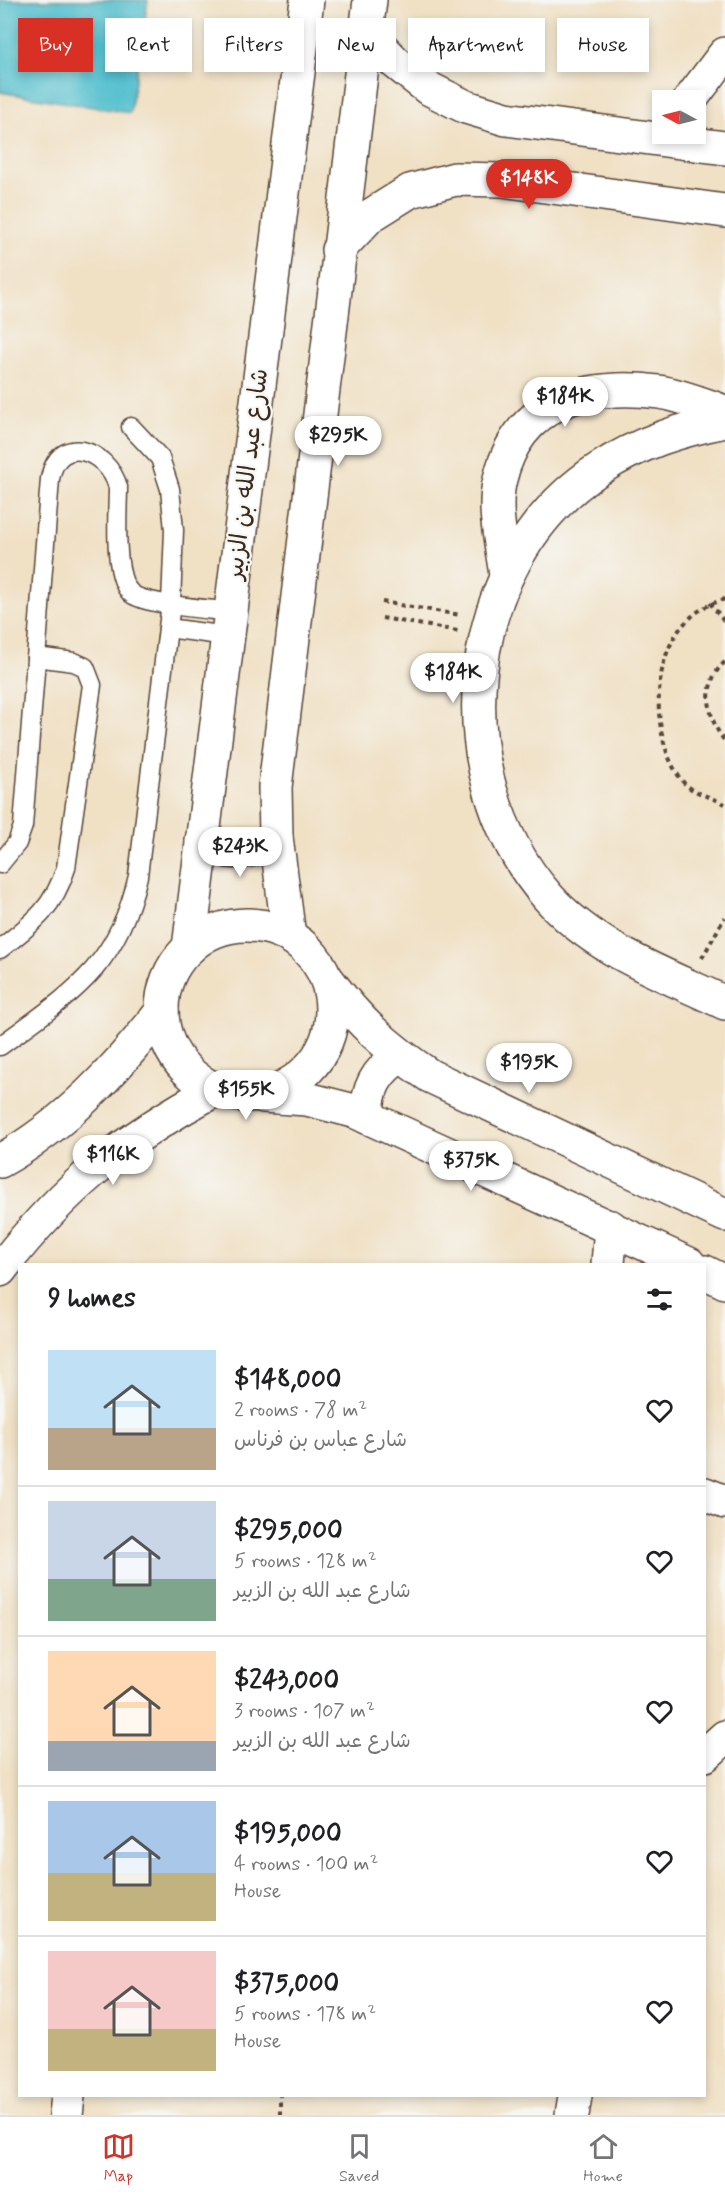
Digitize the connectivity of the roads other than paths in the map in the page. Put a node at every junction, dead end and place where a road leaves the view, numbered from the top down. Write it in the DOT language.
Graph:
graph roads {
  1 [pos="307,0"];
  2 [pos="368,16"];
  3 [pos="725,54"];
  4 [pos="698,90"];
  5 [pos="652,130"];
  6 [pos="706,143"];
  7 [pos="725,148"];
  8 [pos="725,211"];
  9 [pos="338,250"];
  10 [pos="725,412"];
  11 [pos="725,421"];
  12 [pos="131,427"];
  13 [pos="506,575"];
  14 [pos="171,603"];
  15 [pos="229,624"];
  16 [pos="168,628"];
  17 [pos="36,657"];
  18 [pos="276,837"];
  19 [pos="202,840"];
  20 [pos="0,864"];
  21 [pos="289,936"];
  22 [pos="189,948"];
  23 [pos="0,949"];
  24 [pos="326,978"];
  25 [pos="725,1003"];
  26 [pos="162,1011"];
  27 [pos="0,1046"];
  28 [pos="400,1056"];
  29 [pos="215,1090"];
  30 [pos="259,1095"];
  31 [pos="368,1117"];
  32 [pos="0,1161"];
  33 [pos="725,1215"];
  34 [pos="611,1227"];
  35 [pos="608,1263"];
  36 [pos="687,1263"];
  37 [pos="0,1270"];
  38 [pos="706,1272"];
  39 [pos="725,1282"];
  40 [pos="706,1494"];
  41 [pos="725,1502"];
  42 [pos="725,1737"];
  43 [pos="706,1754"];
  44 [pos="575,2097"];
  45 [pos="572,2115"];
  1 -- 15 [label="street, شارع عبد الله بن الزبير"];
  2 -- 5 [label="street"];
  2 -- 9 [label="street"];
  3 -- 4 [label="street"];
  6 -- 7 [label="street"];
  8 -- 9 [label="street"];
  9 -- 18 [label="street"];
  10 -- 13 [label="street"];
  11 -- 13 [label="street"];
  12 -- 14 [label="lane"];
  13 -- 25 [label="street"];
  14 -- 15 [label="lane"];
  14 -- 16 [label="lane"];
  14 -- 17 [label="lane"];
  15 -- 16 [label="lane"];
  15 -- 19 [label="street, شارع عبد الله بن الزبير"];
  16 -- 27 [label="lane"];
  17 -- 20 [label="lane"];
  17 -- 23 [label="lane"];
  18 -- 19 [label="street"];
  18 -- 21 [label="street"];
  19 -- 22 [label="street, شارع عبد الله بن الزبير"];
  21 -- 22 [label="street"];
  21 -- 24 [label="street"];
  22 -- 26 [label="street"];
  24 -- 28 [label="street"];
  24 -- 30 [label="street"];
  26 -- 29 [label="street"];
  26 -- 32 [label="street"];
  28 -- 31 [label="street"];
  28 -- 33 [label="street"];
  29 -- 30 [label="street"];
  29 -- 37 [label="street"];
  30 -- 31 [label="street"];
  31 -- 34 [label="street"];
  34 -- 35 [label="street"];
  34 -- 36 [label="street"];
  38 -- 39 [label="street"];
  40 -- 41 [label="street"];
  42 -- 43 [label="street"];
  44 -- 45 [label="street"];
}
